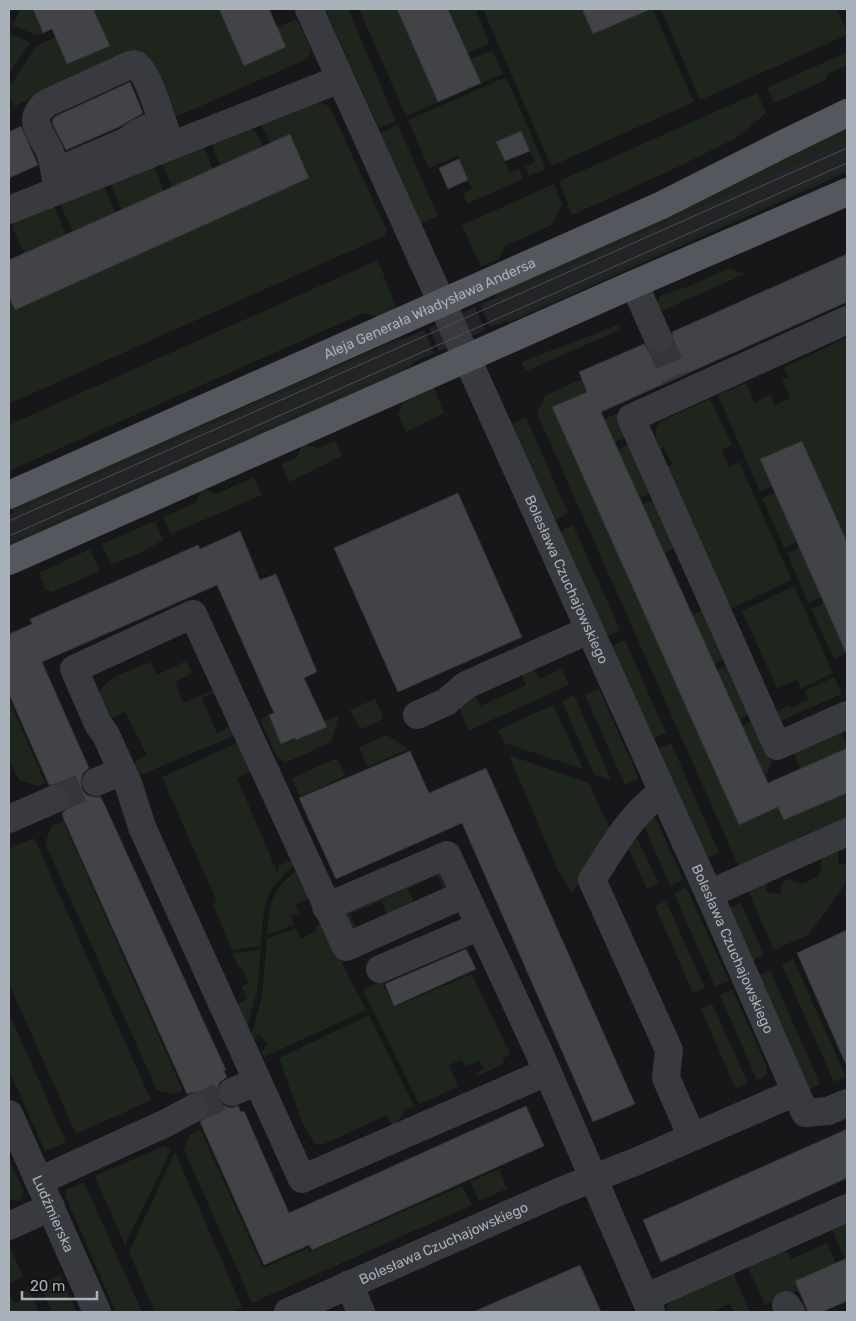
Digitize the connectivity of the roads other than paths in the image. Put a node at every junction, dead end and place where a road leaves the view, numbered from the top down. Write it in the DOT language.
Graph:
graph roads {
  1 [pos="309,9"];
  2 [pos="340,78"];
  3 [pos="847,113"];
  4 [pos="167,133"];
  5 [pos="56,181"];
  6 [pos="847,192"];
  7 [pos="9,209"];
  8 [pos="634,284"];
  9 [pos="442,302"];
  10 [pos="847,320"];
  11 [pos="658,338"];
  12 [pos="467,358"];
  13 [pos="9,495"];
  14 [pos="9,561"];
  15 [pos="589,630"];
  16 [pos="417,715"];
  17 [pos="847,715"];
  18 [pos="122,771"];
  19 [pos="96,782"];
  20 [pos="662,792"];
  21 [pos="56,799"];
  22 [pos="9,819"];
  23 [pos="847,832"];
  24 [pos="465,894"];
  25 [pos="709,894"];
  26 [pos="326,907"];
  27 [pos="480,926"];
  28 [pos="380,969"];
  29 [pos="547,1072"];
  30 [pos="796,1092"];
  31 [pos="847,1103"];
  32 [pos="194,1108"];
  33 [pos="9,1114"];
  34 [pos="692,1137"];
  35 [pos="594,1179"];
  36 [pos="38,1181"];
  37 [pos="51,1208"];
  38 [pos="847,1208"];
  39 [pos="9,1226"];
  40 [pos="349,1284"];
  41 [pos="648,1305"];
  42 [pos="97,1312"];
  43 [pos="288,1312"];
  44 [pos="361,1312"];
  1 -- 2 [label="street, Bolesława Czuchajowskiego"];
  2 -- 4 [label="street"];
  2 -- 9 [label="street, Bolesława Czuchajowskiego"];
  3 -- 9 [label="main road, Aleja Generała Władysława Andersa"];
  4 -- 5 [label="street"];
  4 -- 5 [label="street"];
  5 -- 7 [label="street"];
  6 -- 8 [label="main road"];
  8 -- 11 [label="street"];
  8 -- 12 [label="main road"];
  9 -- 12 [label="street, Bolesława Czuchajowskiego"];
  9 -- 13 [label="main road, Aleja Generała Władysława Andersa"];
  10 -- 17 [label="street"];
  12 -- 14 [label="main road"];
  12 -- 15 [label="street, Bolesława Czuchajowskiego"];
  15 -- 16 [label="street"];
  15 -- 20 [label="street, Bolesława Czuchajowskiego"];
  18 -- 19 [label="street"];
  18 -- 26 [label="street"];
  18 -- 29 [label="street"];
  20 -- 25 [label="street, Bolesława Czuchajowskiego"];
  20 -- 34 [label="street"];
  21 -- 22 [label="street"];
  23 -- 25 [label="street"];
  24 -- 26 [label="street"];
  24 -- 26 [label="street"];
  24 -- 27 [label="street"];
  25 -- 30 [label="street, Bolesława Czuchajowskiego"];
  27 -- 28 [label="street"];
  27 -- 29 [label="street"];
  29 -- 35 [label="street"];
  30 -- 31 [label="street"];
  30 -- 34 [label="street, Bolesława Czuchajowskiego"];
  32 -- 36 [label="street"];
  33 -- 36 [label="street, Ludźmierska"];
  34 -- 35 [label="street, Bolesława Czuchajowskiego"];
  35 -- 40 [label="street, Bolesława Czuchajowskiego"];
  35 -- 41 [label="street"];
  36 -- 37 [label="street, Ludźmierska"];
  37 -- 39 [label="street"];
  37 -- 42 [label="street, Ludźmierska"];
  38 -- 41 [label="street"];
  40 -- 43 [label="street, Bolesława Czuchajowskiego"];
  40 -- 44 [label="street"];
}
